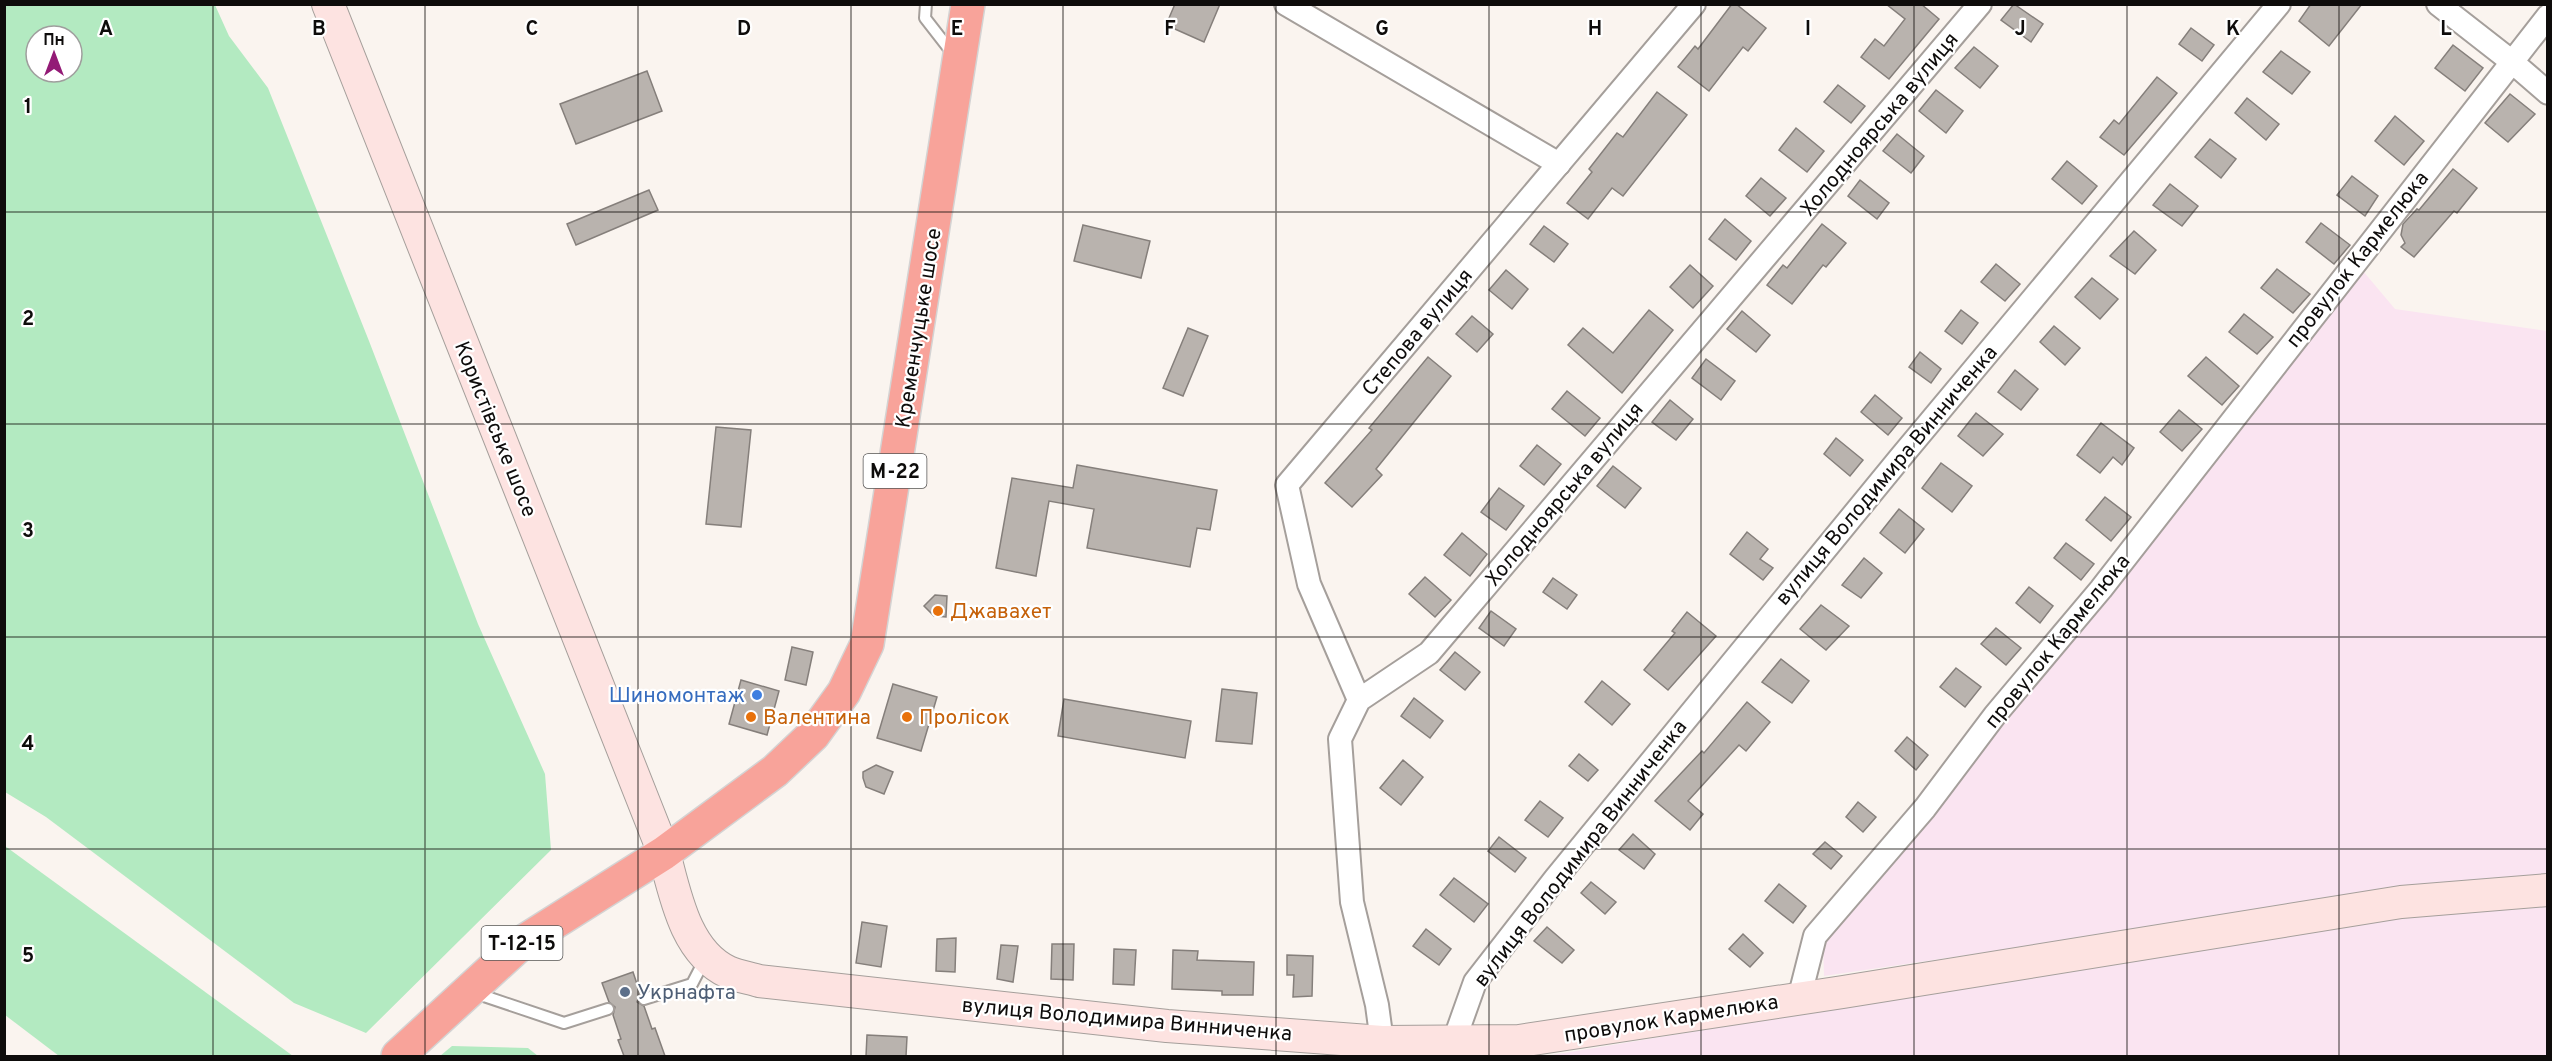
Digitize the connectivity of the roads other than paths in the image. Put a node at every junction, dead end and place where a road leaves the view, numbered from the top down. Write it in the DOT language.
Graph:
graph roads {
  1 [pos="328,4"];
  2 [pos="926,4"];
  3 [pos="968,4"];
  4 [pos="1286,4"];
  5 [pos="1694,4"];
  6 [pos="1980,4"];
  7 [pos="2279,4"];
  8 [pos="2438,4"];
  9 [pos="2547,16"];
  10 [pos="2511,61"];
  11 [pos="960,63"];
  12 [pos="2547,93"];
  13 [pos="1559,164"];
  14 [pos="1359,700"];
  15 [pos="664,853"];
  16 [pos="2547,890"];
  17 [pos="706,957"];
  18 [pos="470,991"];
  19 [pos="644,999"];
  20 [pos="1799,999"];
  21 [pos="608,1010"];
  22 [pos="1454,1041"];
  23 [pos="1382,1042"];
  24 [pos="398,1056"];
  1 -- 15 [label="street, Користівське шосе"];
  2 -- 11 [label="lane"];
  3 -- 11 [label="highway, Кременчуцьке шосе / М-22"];
  4 -- 13 [label="street"];
  5 -- 13 [label="street, Степова вулиця"];
  6 -- 14 [label="street, Холодноярська вулиця"];
  7 -- 22 [label="street, вулиця Володимира Винниченка"];
  8 -- 10 [label="street"];
  9 -- 10 [label="street, провулок Кармелюка"];
  10 -- 12 [label="street"];
  10 -- 20 [label="street, провулок Кармелюка"];
  11 -- 15 [label="highway, Кременчуцьке шосе / М-22"];
  13 -- 14 [label="street, Степова вулиця"];
  14 -- 23 [label="street"];
  15 -- 17 [label="street, вулиця Володимира Винниченка"];
  15 -- 18 [label="highway, Т-12-15"];
  16 -- 20 [label="street"];
  17 -- 19 [label="lane"];
  17 -- 23 [label="street, вулиця Володимира Винниченка"];
  18 -- 21 [label="lane"];
  18 -- 24 [label="highway, Т-12-15"];
  20 -- 22 [label="street, провулок Кармелюка"];
  22 -- 23 [label="street, вулиця Володимира Винниченка"];
}
